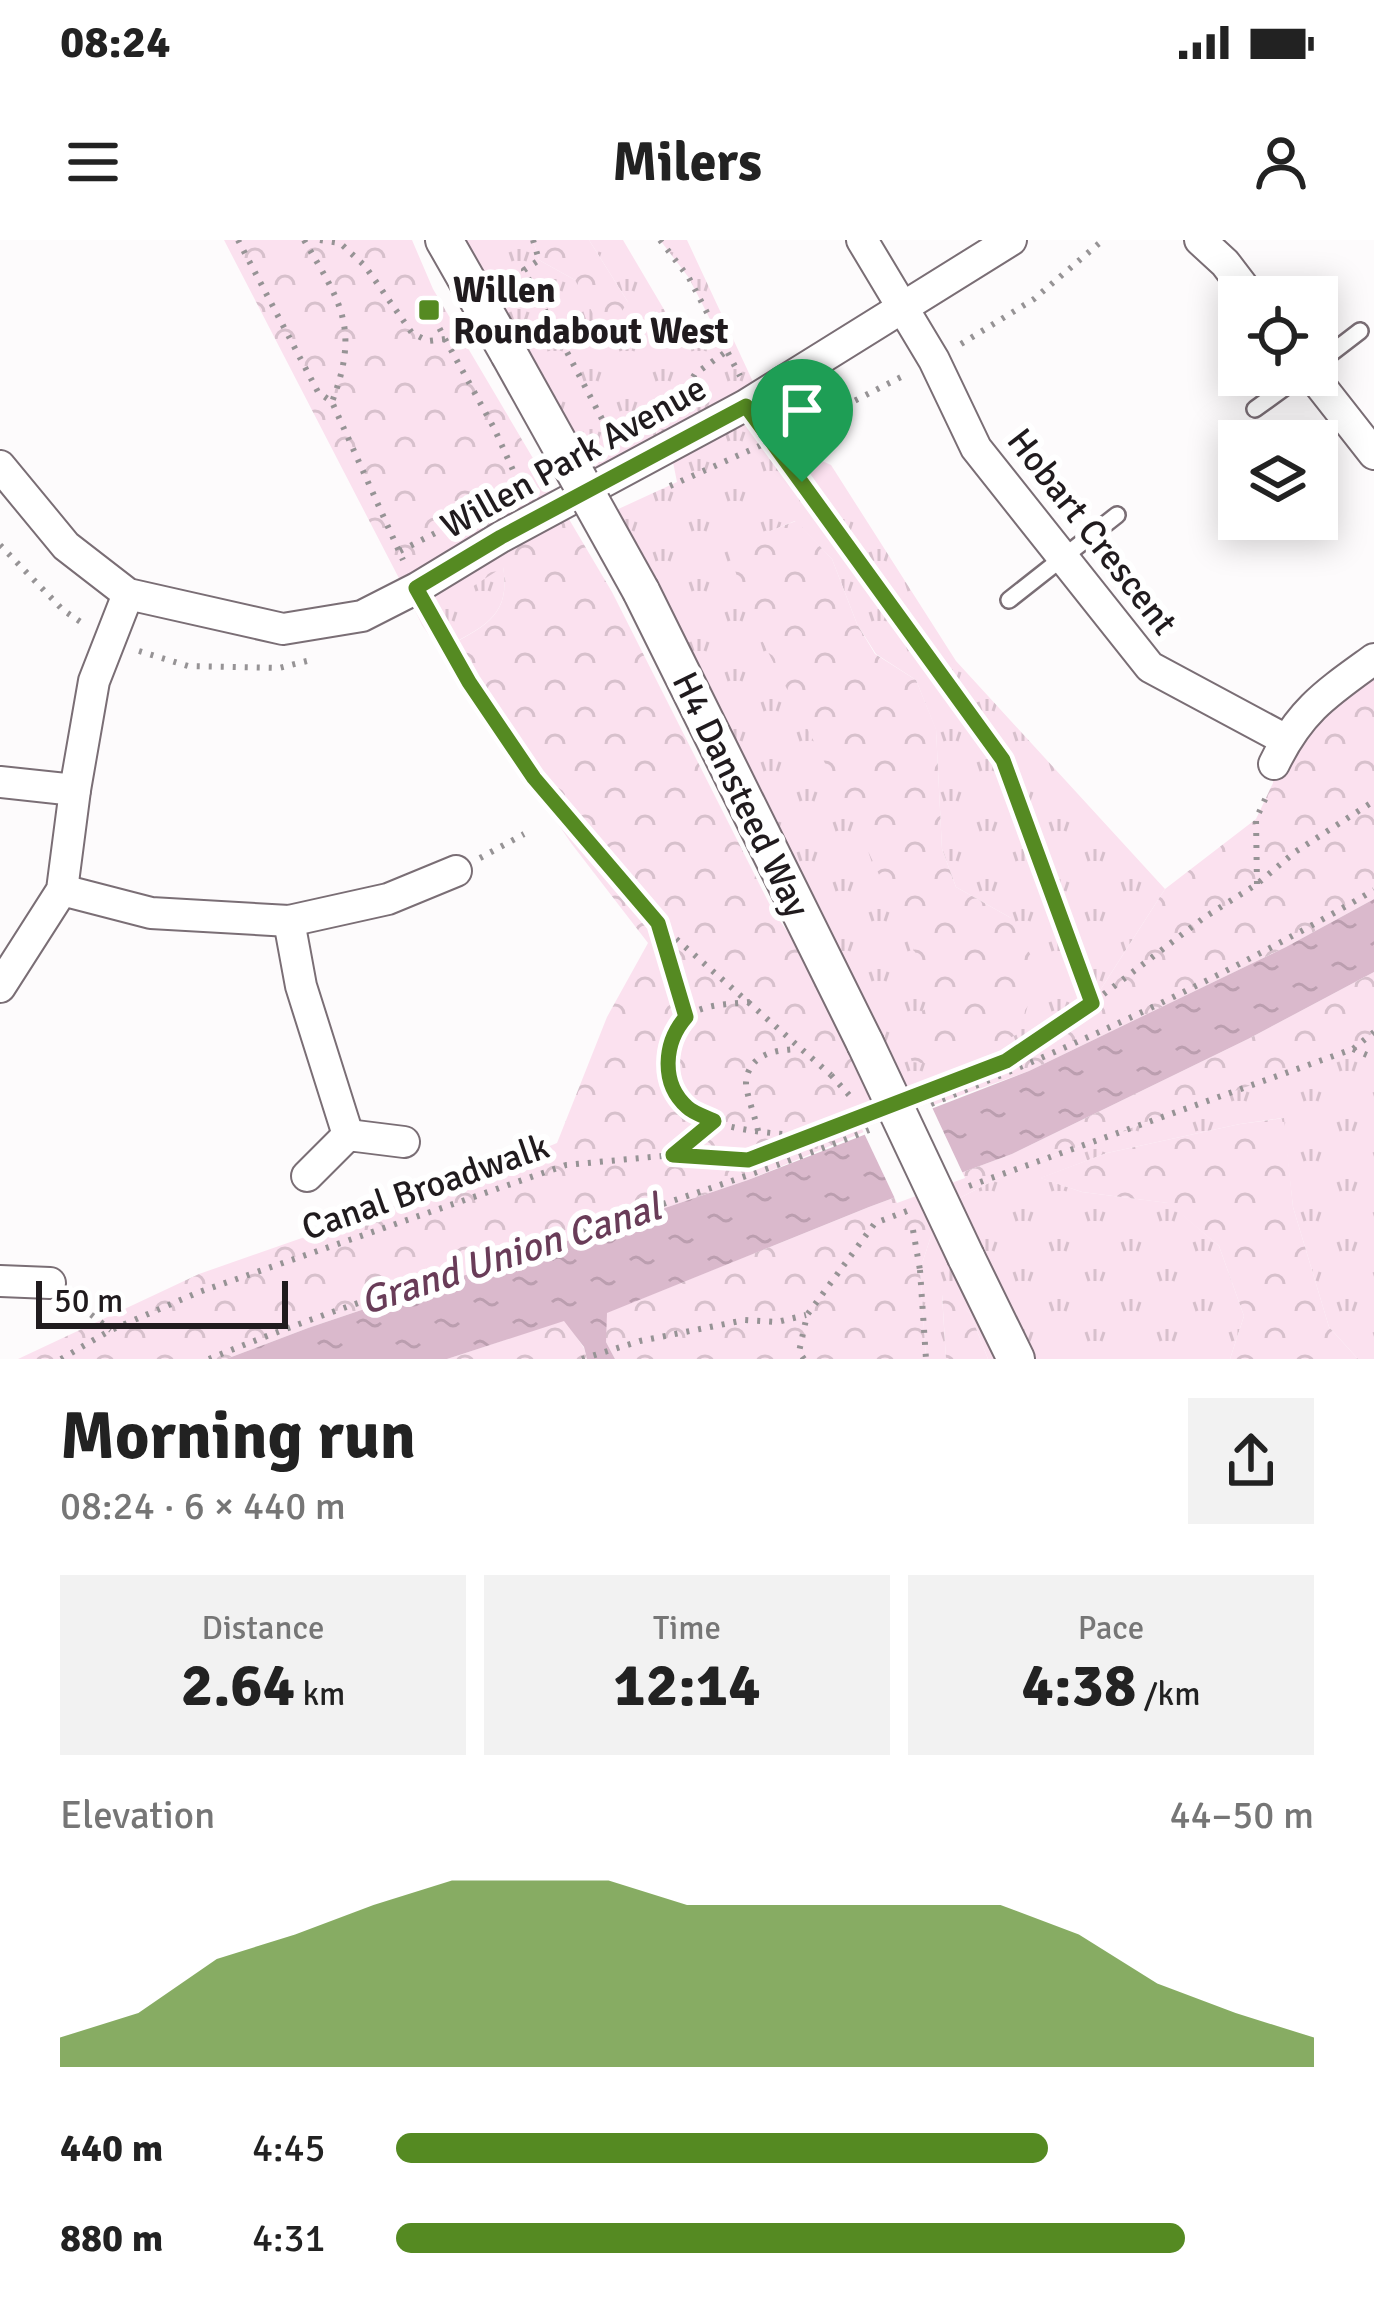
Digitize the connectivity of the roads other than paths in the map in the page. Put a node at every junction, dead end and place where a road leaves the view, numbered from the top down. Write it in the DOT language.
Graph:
graph roads {
  1 [pos="445,240"];
  2 [pos="862,240"];
  3 [pos="1011,240"];
  4 [pos="1200,240"];
  5 [pos="1235,276"];
  6 [pos="902,309"];
  7 [pos="1360,331"];
  8 [pos="1338,348"];
  9 [pos="1273,396"];
  10 [pos="1328,396"];
  11 [pos="1255,409"];
  12 [pos="1374,454"];
  13 [pos="0,466"];
  14 [pos="1117,515"];
  15 [pos="1063,557"];
  16 [pos="128,594"];
  17 [pos="1009,600"];
  18 [pos="1374,659"];
  19 [pos="0,782"];
  20 [pos="75,790"];
  21 [pos="456,871"];
  22 [pos="62,890"];
  23 [pos="289,921"];
  24 [pos="0,986"];
  25 [pos="348,1135"];
  26 [pos="404,1142"];
  27 [pos="307,1176"];
  28 [pos="0,1281"];
  29 [pos="50,1283"];
  30 [pos="1016,1359"];
  1 -- 30 [label="street, H4 Dansteed Way, bridge"];
  2 -- 6 [label="street, Hobart Crescent"];
  3 -- 6 [label="street, Willen Park Avenue"];
  4 -- 5 [label="street"];
  6 -- 15 [label="street, Hobart Crescent"];
  6 -- 16 [label="street, Willen Park Avenue"];
  7 -- 8 [label="lane"];
  9 -- 11 [label="lane"];
  10 -- 12 [label="street"];
  13 -- 16 [label="street"];
  14 -- 15 [label="lane"];
  15 -- 17 [label="lane"];
  15 -- 18 [label="street, Hobart Crescent"];
  16 -- 20 [label="street"];
  19 -- 20 [label="street"];
  20 -- 22 [label="street"];
  21 -- 23 [label="street"];
  22 -- 23 [label="street"];
  22 -- 24 [label="street"];
  23 -- 25 [label="street"];
  25 -- 26 [label="street"];
  25 -- 27 [label="street"];
  28 -- 29 [label="street"];
}
